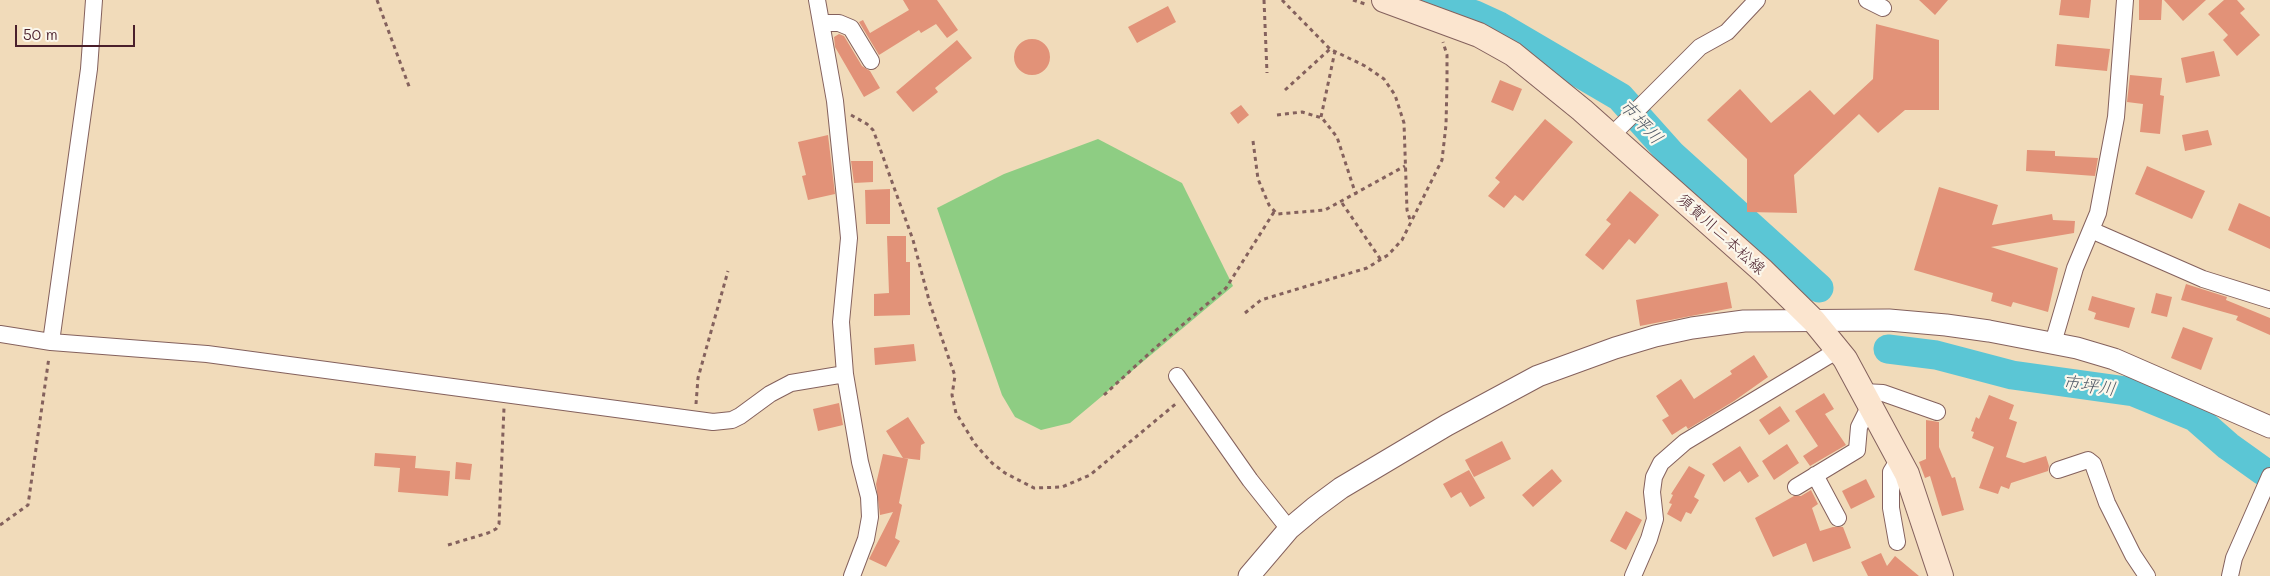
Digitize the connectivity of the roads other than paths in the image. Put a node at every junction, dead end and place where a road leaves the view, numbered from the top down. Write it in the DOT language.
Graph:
graph roads {
  1 [pos="94,0"];
  2 [pos="817,0"];
  3 [pos="1384,0"];
  4 [pos="1757,0"];
  5 [pos="1867,0"];
  6 [pos="2125,0"];
  7 [pos="1883,8"];
  8 [pos="820,23"];
  9 [pos="871,61"];
  10 [pos="1611,136"];
  11 [pos="2091,230"];
  12 [pos="2270,300"];
  13 [pos="1814,321"];
  14 [pos="0,334"];
  15 [pos="51,342"];
  16 [pos="2053,343"];
  17 [pos="1838,350"];
  18 [pos="845,374"];
  19 [pos="1177,376"];
  20 [pos="1866,398"];
  21 [pos="1937,412"];
  22 [pos="2270,427"];
  23 [pos="1899,459"];
  24 [pos="2058,470"];
  25 [pos="1816,475"];
  26 [pos="2270,476"];
  27 [pos="1796,487"];
  28 [pos="1838,518"];
  29 [pos="1289,529"];
  30 [pos="1897,542"];
  31 [pos="852,576"];
  32 [pos="1249,576"];
  33 [pos="1633,576"];
  34 [pos="1941,576"];
  35 [pos="2147,576"];
  36 [pos="2230,576"];
  1 -- 15 [label="street"];
  2 -- 8 [label="street"];
  3 -- 10 [label="main road, 須賀川二本松線"];
  4 -- 10 [label="street"];
  5 -- 7 [label="street"];
  6 -- 11 [label="street"];
  8 -- 9 [label="street"];
  8 -- 18 [label="street"];
  10 -- 13 [label="main road, 須賀川二本松線"];
  11 -- 12 [label="street"];
  11 -- 16 [label="street"];
  13 -- 16 [label="street"];
  13 -- 17 [label="main road, 須賀川二本松線"];
  13 -- 29 [label="street"];
  14 -- 15 [label="street"];
  15 -- 18 [label="street"];
  16 -- 22 [label="street"];
  17 -- 20 [label="main road, 須賀川二本松線"];
  17 -- 33 [label="street"];
  18 -- 31 [label="street"];
  19 -- 29 [label="street"];
  20 -- 21 [label="street"];
  20 -- 23 [label="main road, 須賀川二本松線"];
  20 -- 25 [label="street"];
  23 -- 30 [label="street"];
  23 -- 34 [label="main road, 須賀川二本松線"];
  24 -- 35 [label="street"];
  25 -- 27 [label="street"];
  25 -- 28 [label="street"];
  26 -- 36 [label="street"];
  29 -- 32 [label="street"];
}
